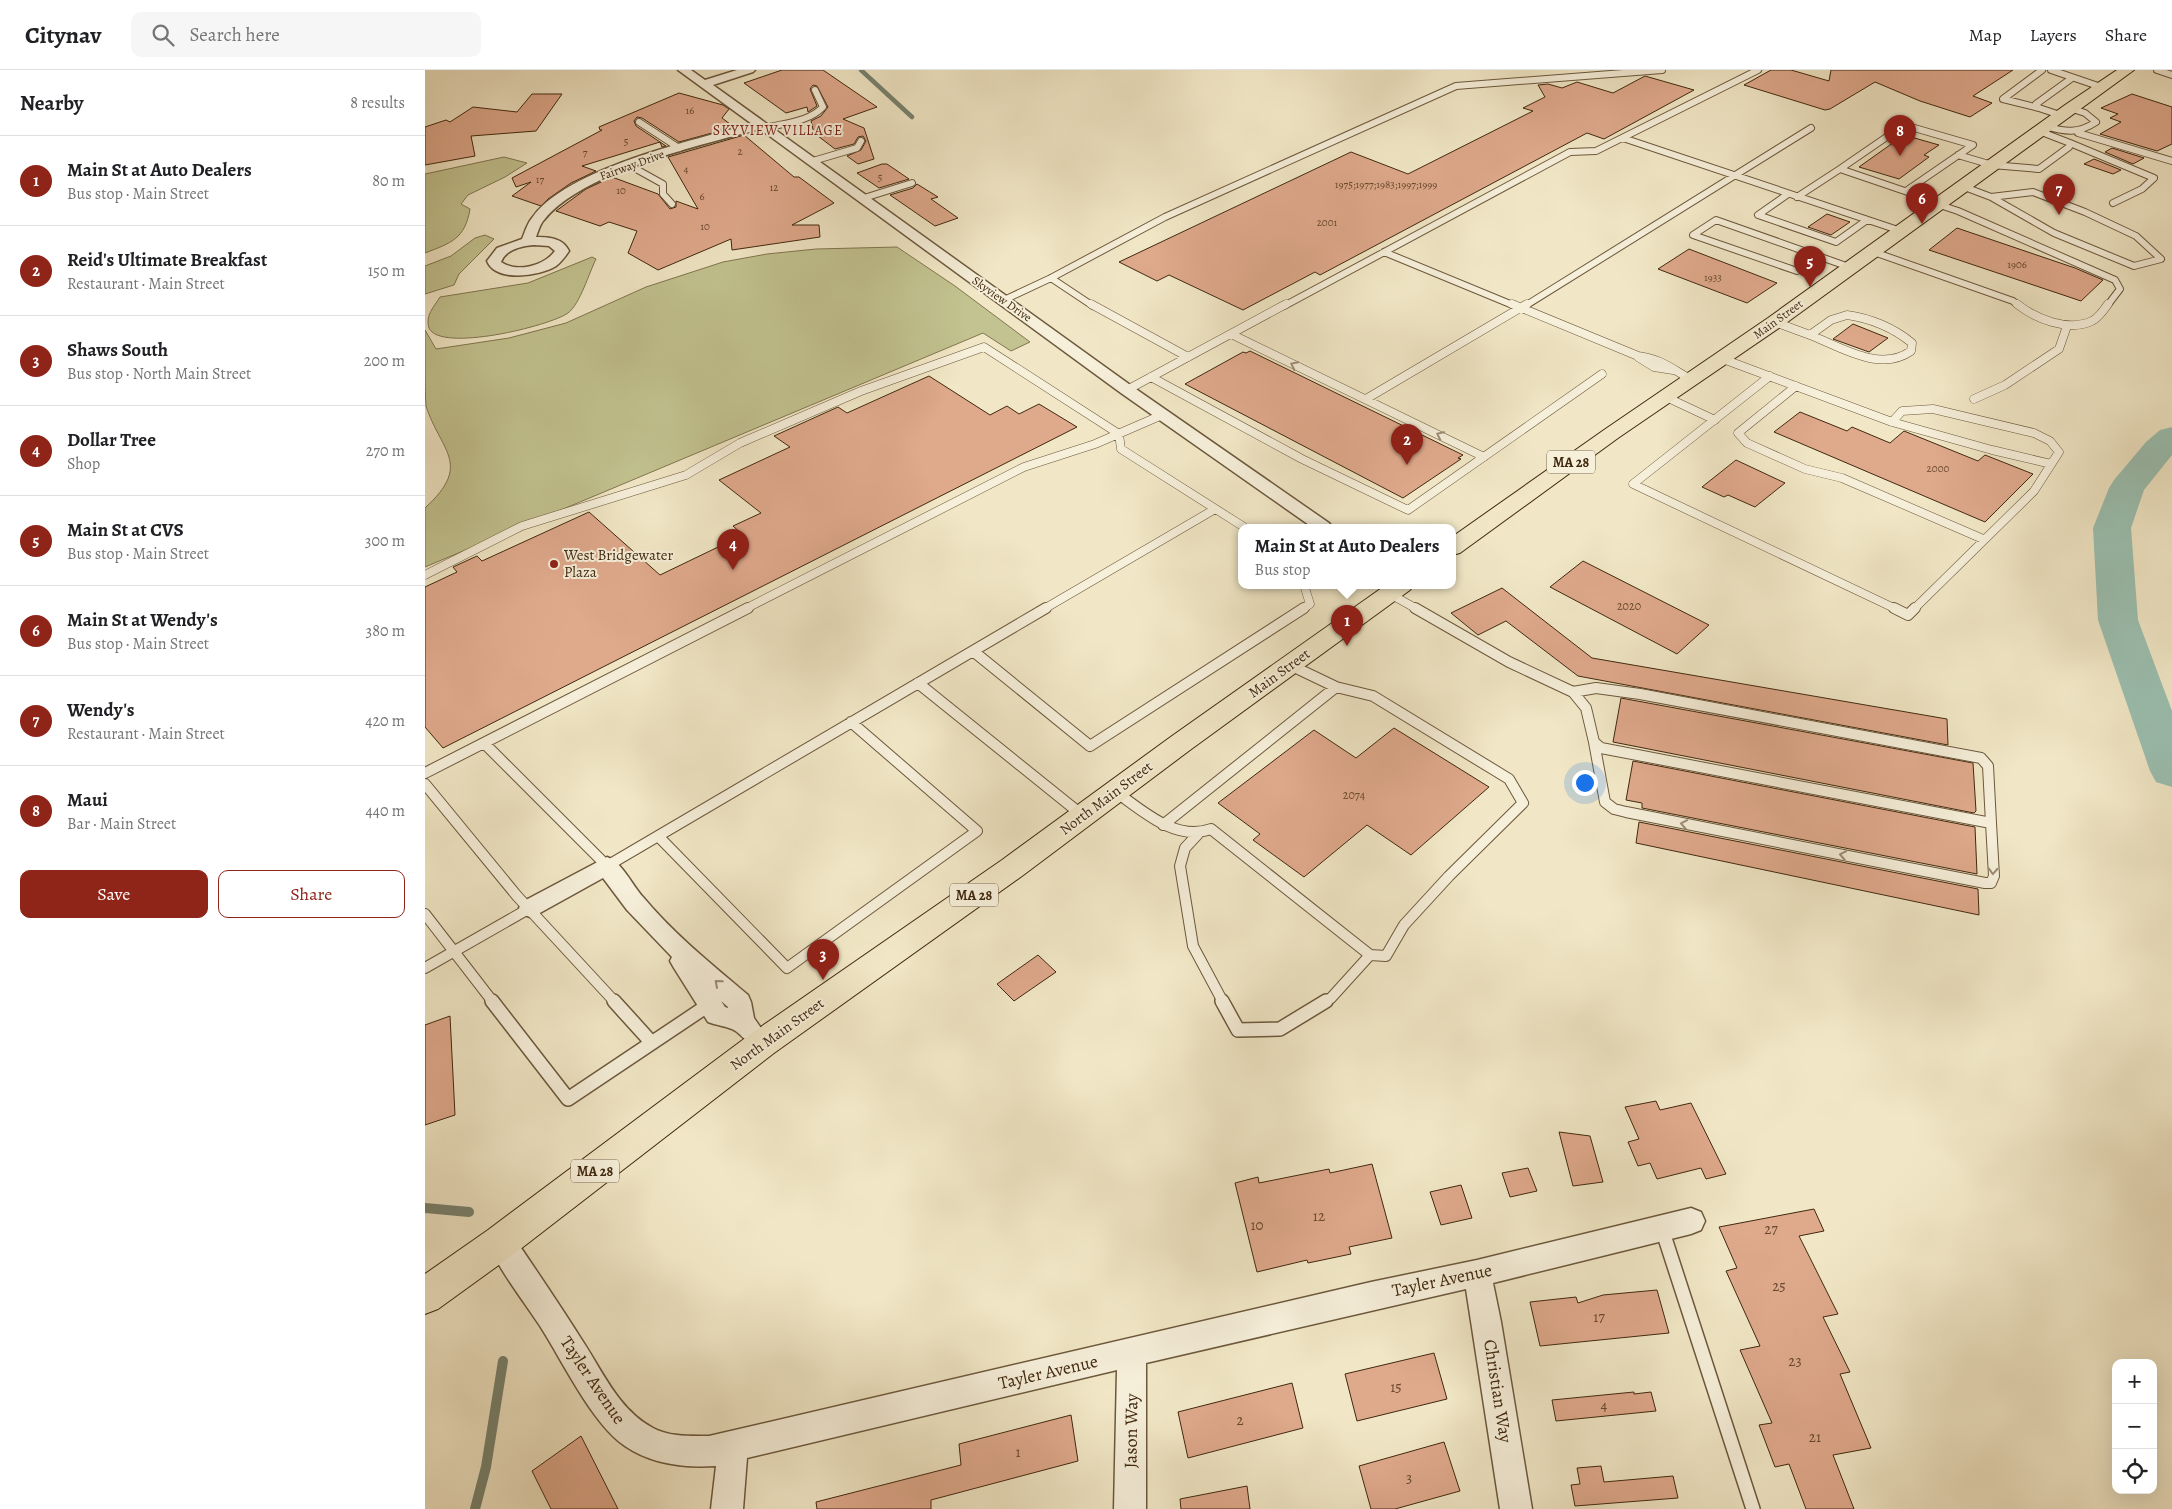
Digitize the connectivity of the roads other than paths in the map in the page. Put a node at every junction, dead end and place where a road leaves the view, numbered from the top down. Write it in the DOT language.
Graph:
graph roads {
  1 [pos="683,70"];
  2 [pos="749,70"];
  3 [pos="1662,70"];
  4 [pos="1758,70"];
  5 [pos="2042,70"];
  6 [pos="2051,70"];
  7 [pos="2127,70"];
  8 [pos="2157,70"];
  9 [pos="2172,75"];
  10 [pos="2072,78"];
  11 [pos="704,84"];
  12 [pos="2101,87"];
  13 [pos="815,90"];
  14 [pos="2039,108"];
  15 [pos="2065,111"];
  16 [pos="639,122"];
  17 [pos="764,126"];
  18 [pos="1811,128"];
  19 [pos="2042,128"];
  20 [pos="2078,132"];
  21 [pos="1623,138"];
  22 [pos="861,141"];
  23 [pos="2070,143"];
  24 [pos="679,148"];
  25 [pos="1958,155"];
  26 [pos="813,161"];
  27 [pos="2172,161"];
  28 [pos="627,164"];
  29 [pos="1992,165"];
  30 [pos="1840,170"];
  31 [pos="1735,176"];
  32 [pos="912,183"];
  33 [pos="1962,186"];
  34 [pos="1906,191"];
  35 [pos="1788,194"];
  36 [pos="1797,196"];
  37 [pos="1991,197"];
  38 [pos="864,198"];
  39 [pos="2113,203"];
  40 [pos="672,204"];
  41 [pos="1938,204"];
  42 [pos="1867,220"];
  43 [pos="1901,231"];
  44 [pos="527,242"];
  45 [pos="1871,251"];
  46 [pos="1384,252"];
  47 [pos="1818,256"];
  48 [pos="1849,267"];
  49 [pos="1051,278"];
  50 [pos="1004,300"];
  51 [pos="1520,309"];
  52 [pos="1775,322"];
  53 [pos="2067,326"];
  54 [pos="1231,334"];
  55 [pos="1809,336"];
  56 [pos="1188,357"];
  57 [pos="1723,358"];
  58 [pos="1602,374"];
  59 [pos="1682,375"];
  60 [pos="1770,376"];
  61 [pos="1151,377"];
  62 [pos="1796,386"];
  63 [pos="1127,390"];
  64 [pos="1665,397"];
  65 [pos="1366,399"];
  66 [pos="1974,399"];
  67 [pos="1162,415"];
  68 [pos="1715,420"];
  69 [pos="1892,422"];
  70 [pos="1119,434"];
  71 [pos="1484,457"];
  72 [pos="2051,464"];
  73 [pos="1215,509"];
  74 [pos="1239,524"];
  75 [pos="1319,524"];
  76 [pos="1983,539"];
  77 [pos="1456,545"];
  78 [pos="425,575"];
  79 [pos="1305,589"];
  80 [pos="1396,589"];
  81 [pos="973,651"];
  82 [pos="1290,665"];
  83 [pos="918,683"];
  84 [pos="1336,688"];
  85 [pos="1573,692"];
  86 [pos="851,722"];
  87 [pos="1594,742"];
  88 [pos="485,743"];
  89 [pos="1181,743"];
  90 [pos="425,773"];
  91 [pos="425,784"];
  92 [pos="1116,792"];
  93 [pos="1083,816"];
  94 [pos="1991,823"];
  95 [pos="1163,825"];
  96 [pos="1198,834"];
  97 [pos="658,836"];
  98 [pos="607,866"];
  99 [pos="531,908"];
  100 [pos="425,914"];
  101 [pos="669,940"];
  102 [pos="454,952"];
  103 [pos="1370,954"];
  104 [pos="425,968"];
  105 [pos="710,1004"];
  106 [pos="752,1033"];
  107 [pos="652,1043"];
  108 [pos="1691,1221"];
  109 [pos="1662,1229"];
  110 [pos="501,1242"];
  111 [pos="1477,1273"];
  112 [pos="425,1296"];
  113 [pos="1132,1352"];
  114 [pos="733,1446"];
  115 [pos="727,1509"];
  116 [pos="1130,1509"];
  117 [pos="1516,1509"];
  118 [pos="1753,1509"];
  1 -- 11 [label="street, Skyview Drive"];
  2 -- 11 [label="street"];
  3 -- 49 [label="lane"];
  4 -- 21 [label="lane"];
  5 -- 14 [label="lane"];
  6 -- 10 [label="lane"];
  7 -- 12 [label="main road, Main Street / MA 28"];
  8 -- 9 [label="lane"];
  10 -- 12 [label="lane"];
  10 -- 14 [label="lane"];
  11 -- 17 [label="street, Skyview Drive"];
  12 -- 15 [label="main road, Main Street / MA 28"];
  13 -- 17 [label="lane"];
  14 -- 15 [label="lane"];
  15 -- 19 [label="main road, Main Street / MA 28"];
  15 -- 20 [label="lane"];
  16 -- 24 [label="lane"];
  17 -- 24 [label="street, Fairway Drive"];
  17 -- 26 [label="street, Skyview Drive"];
  18 -- 31 [label="lane"];
  19 -- 20 [label="lane"];
  19 -- 23 [label="lane"];
  19 -- 29 [label="main road, Main Street / MA 28"];
  20 -- 27 [label="lane"];
  21 -- 31 [label="lane"];
  21 -- 46 [label="lane"];
  22 -- 26 [label="lane"];
  23 -- 29 [label="lane"];
  23 -- 39 [label="lane"];
  24 -- 28 [label="street, Fairway Drive"];
  25 -- 29 [label="lane"];
  25 -- 30 [label="lane"];
  25 -- 34 [label="lane"];
  26 -- 38 [label="street, Skyview Drive"];
  28 -- 40 [label="lane"];
  28 -- 44 [label="street, Fairway Drive"];
  29 -- 33 [label="main road, Main Street / MA 28"];
  30 -- 34 [label="lane"];
  30 -- 36 [label="lane"];
  31 -- 35 [label="lane"];
  31 -- 51 [label="lane"];
  32 -- 38 [label="lane"];
  33 -- 37 [label="lane"];
  33 -- 41 [label="main road, Main Street / MA 28"];
  34 -- 41 [label="lane"];
  35 -- 36 [label="lane"];
  35 -- 42 [label="lane"];
  36 -- 42 [label="lane"];
  37 -- 37 [label="lane"];
  38 -- 50 [label="street, Skyview Drive"];
  41 -- 43 [label="main road, Main Street / MA 28"];
  41 -- 53 [label="lane"];
  42 -- 43 [label="lane"];
  43 -- 45 [label="main road, Main Street / MA 28"];
  45 -- 48 [label="main road, Main Street / MA 28"];
  45 -- 53 [label="lane"];
  46 -- 51 [label="lane"];
  46 -- 54 [label="lane"];
  47 -- 47 [label="lane"];
  47 -- 48 [label="lane"];
  48 -- 52 [label="main road, Main Street / MA 28"];
  49 -- 50 [label="lane"];
  49 -- 56 [label="lane"];
  50 -- 63 [label="street, Skyview Drive"];
  51 -- 59 [label="lane"];
  51 -- 65 [label="lane"];
  52 -- 55 [label="lane"];
  52 -- 57 [label="main road, Main Street / MA 28"];
  53 -- 66 [label="lane"];
  54 -- 56 [label="lane"];
  65 -- 54 [label="lane, one-way"];
  55 -- 55 [label="lane"];
  56 -- 61 [label="lane"];
  57 -- 59 [label="main road, Main Street / MA 28"];
  57 -- 60 [label="lane"];
  58 -- 71 [label="lane"];
  59 -- 64 [label="main road, Main Street / MA 28"];
  60 -- 62 [label="lane"];
  60 -- 68 [label="lane"];
  61 -- 63 [label="lane"];
  61 -- 71 [label="lane"];
  62 -- 69 [label="lane"];
  62 -- 76 [label="lane"];
  63 -- 67 [label="street, Skyview Drive"];
  64 -- 68 [label="lane"];
  64 -- 77 [label="main road, Main Street / MA 28"];
  71 -- 65 [label="lane, one-way"];
  67 -- 70 [label="lane"];
  67 -- 75 [label="street, Skyview Drive"];
  68 -- 76 [label="lane"];
  69 -- 72 [label="lane"];
  69 -- 72 [label="lane"];
  70 -- 73 [label="lane"];
  70 -- 78 [label="lane"];
  70 -- 88 [label="lane"];
  72 -- 76 [label="lane"];
  73 -- 74 [label="lane"];
  73 -- 81 [label="lane"];
  79 -- 81 [label="lane"];
  80 -- 82 [label="main road, Main Street / MA 28"];
  80 -- 85 [label="lane"];
  81 -- 83 [label="lane"];
  82 -- 84 [label="lane"];
  82 -- 89 [label="main road, Main Street / MA 28"];
  83 -- 86 [label="lane"];
  83 -- 93 [label="lane"];
  84 -- 95 [label="lane"];
  84 -- 103 [label="lane"];
  85 -- 87 [label="lane"];
  85 -- 94 [label="lane"];
  86 -- 97 [label="lane"];
  86 -- 97 [label="lane"];
  87 -- 94 [label="lane"];
  94 -- 87 [label="lane, one-way"];
  88 -- 90 [label="lane"];
  88 -- 98 [label="lane"];
  89 -- 92 [label="main road, North Main Street / MA 28"];
  91 -- 99 [label="lane"];
  92 -- 93 [label="main road, North Main Street / MA 28"];
  92 -- 95 [label="lane"];
  93 -- 106 [label="main road, North Main Street / MA 28"];
  95 -- 96 [label="lane"];
  96 -- 103 [label="lane"];
  96 -- 103 [label="lane"];
  97 -- 98 [label="lane"];
  98 -- 99 [label="street"];
  98 -- 101 [label="street"];
  99 -- 102 [label="lane"];
  99 -- 107 [label="lane"];
  100 -- 102 [label="lane"];
  101 -- 105 [label="street"];
  106 -- 101 [label="street, one-way"];
  102 -- 104 [label="lane"];
  102 -- 107 [label="lane"];
  105 -- 106 [label="street"];
  105 -- 107 [label="lane"];
  106 -- 110 [label="main road, North Main Street / MA 28"];
  108 -- 109 [label="street, Tayler Avenue"];
  109 -- 111 [label="street, Tayler Avenue"];
  109 -- 118 [label="lane"];
  110 -- 112 [label="main road, North Main Street / MA 28"];
  110 -- 114 [label="street, Tayler Avenue"];
  111 -- 113 [label="street, Tayler Avenue"];
  111 -- 117 [label="street, Christian Way"];
  113 -- 114 [label="street, Tayler Avenue"];
  113 -- 116 [label="street, Jason Way"];
  114 -- 115 [label="street"];
}
